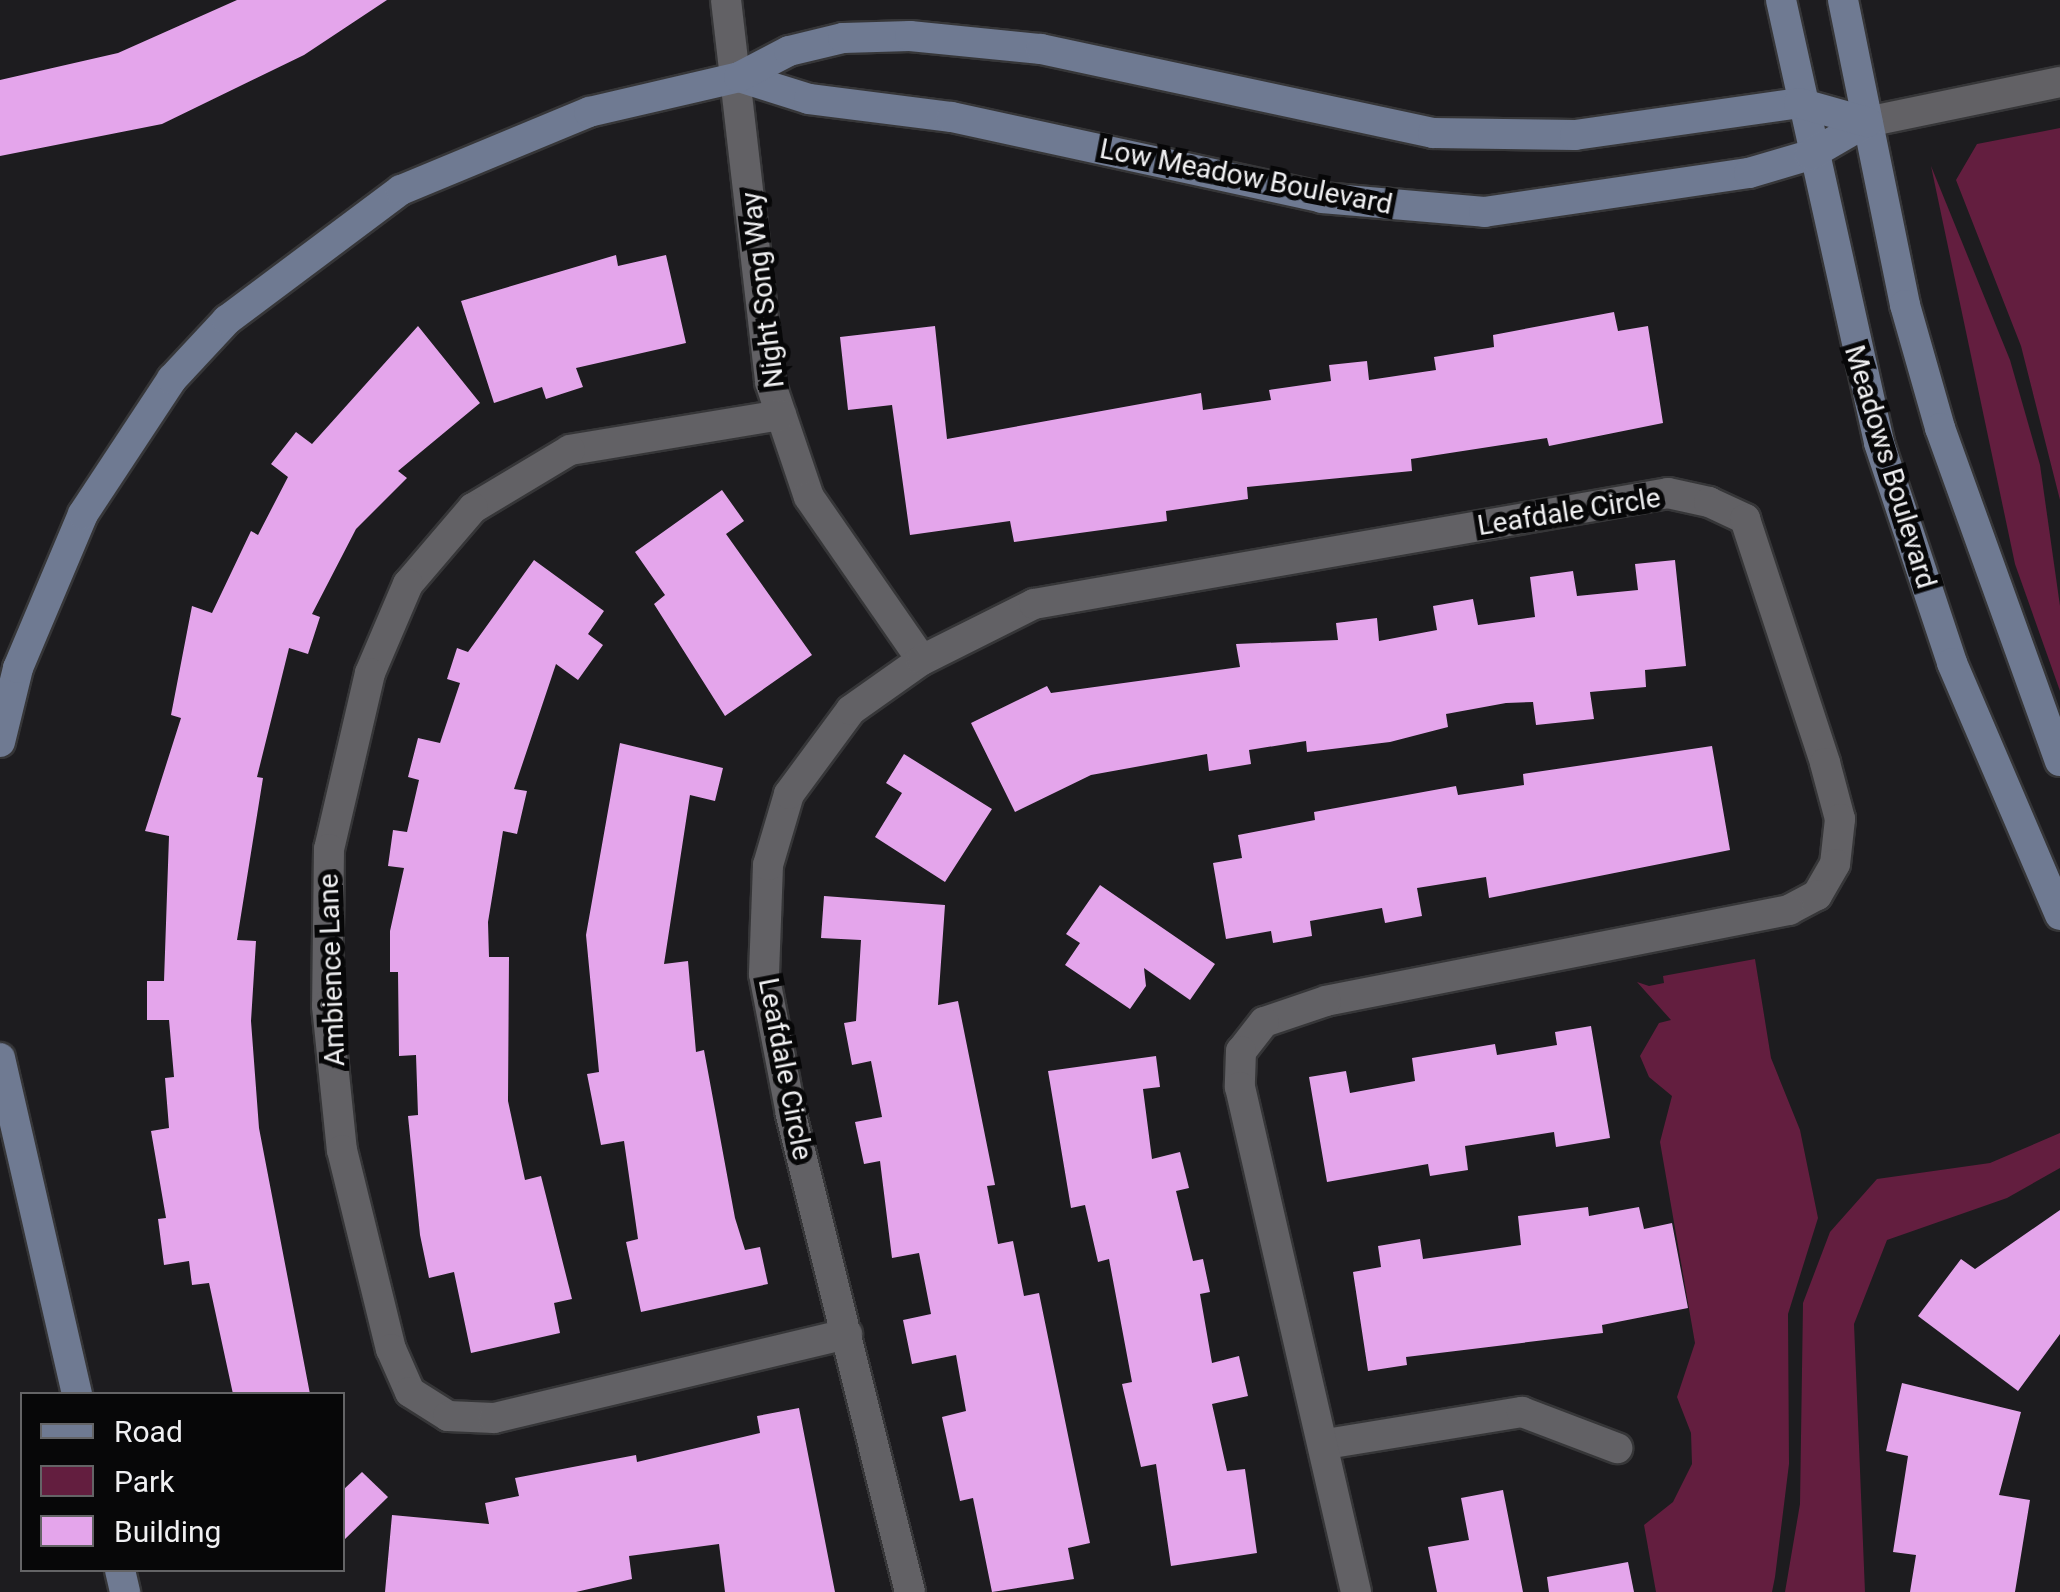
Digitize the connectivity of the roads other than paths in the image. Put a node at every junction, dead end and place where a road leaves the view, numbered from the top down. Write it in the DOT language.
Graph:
graph roads {
  1 [pos="726,0"];
  2 [pos="1781,0"];
  3 [pos="1842,0"];
  4 [pos="739,77"];
  5 [pos="2060,82"];
  6 [pos="1799,104"];
  7 [pos="1867,122"];
  8 [pos="1810,155"];
  9 [pos="781,416"];
  10 [pos="922,660"];
  11 [pos="0,742"];
  12 [pos="2060,761"];
  13 [pos="2060,915"];
  14 [pos="0,1058"];
  15 [pos="6,1124"];
  16 [pos="847,1334"];
  17 [pos="76,1392"];
  18 [pos="1326,1444"];
  19 [pos="1617,1448"];
  20 [pos="910,1592"];
  21 [pos="1356,1592"];
  1 -- 4 [label="street, Night Song Way"];
  2 -- 6 [label="street, Meadows Boulevard"];
  3 -- 7 [label="street"];
  4 -- 6 [label="street, Low Meadow Boulevard"];
  4 -- 8 [label="street, Low Meadow Boulevard"];
  4 -- 9 [label="street, Night Song Way"];
  4 -- 11 [label="street, Low Meadow Boulevard"];
  5 -- 7 [label="street, Low Meadow Boulevard"];
  6 -- 7 [label="street, Low Meadow Boulevard"];
  6 -- 8 [label="street, Meadows Boulevard"];
  7 -- 8 [label="street, Low Meadow Boulevard"];
  7 -- 12 [label="street"];
  8 -- 13 [label="street, Meadows Boulevard"];
  9 -- 10 [label="street, Night Song Way"];
  9 -- 16 [label="street, Ambience Lane"];
  10 -- 16 [label="street, Leafdale Circle"];
  10 -- 18 [label="street, Leafdale Circle"];
  14 -- 15 [label="street"];
  15 -- 17 [label="street"];
  16 -- 20 [label="street, Leafdale Circle"];
  18 -- 19 [label="street"];
  18 -- 21 [label="street, Leafdale Circle"];
}
